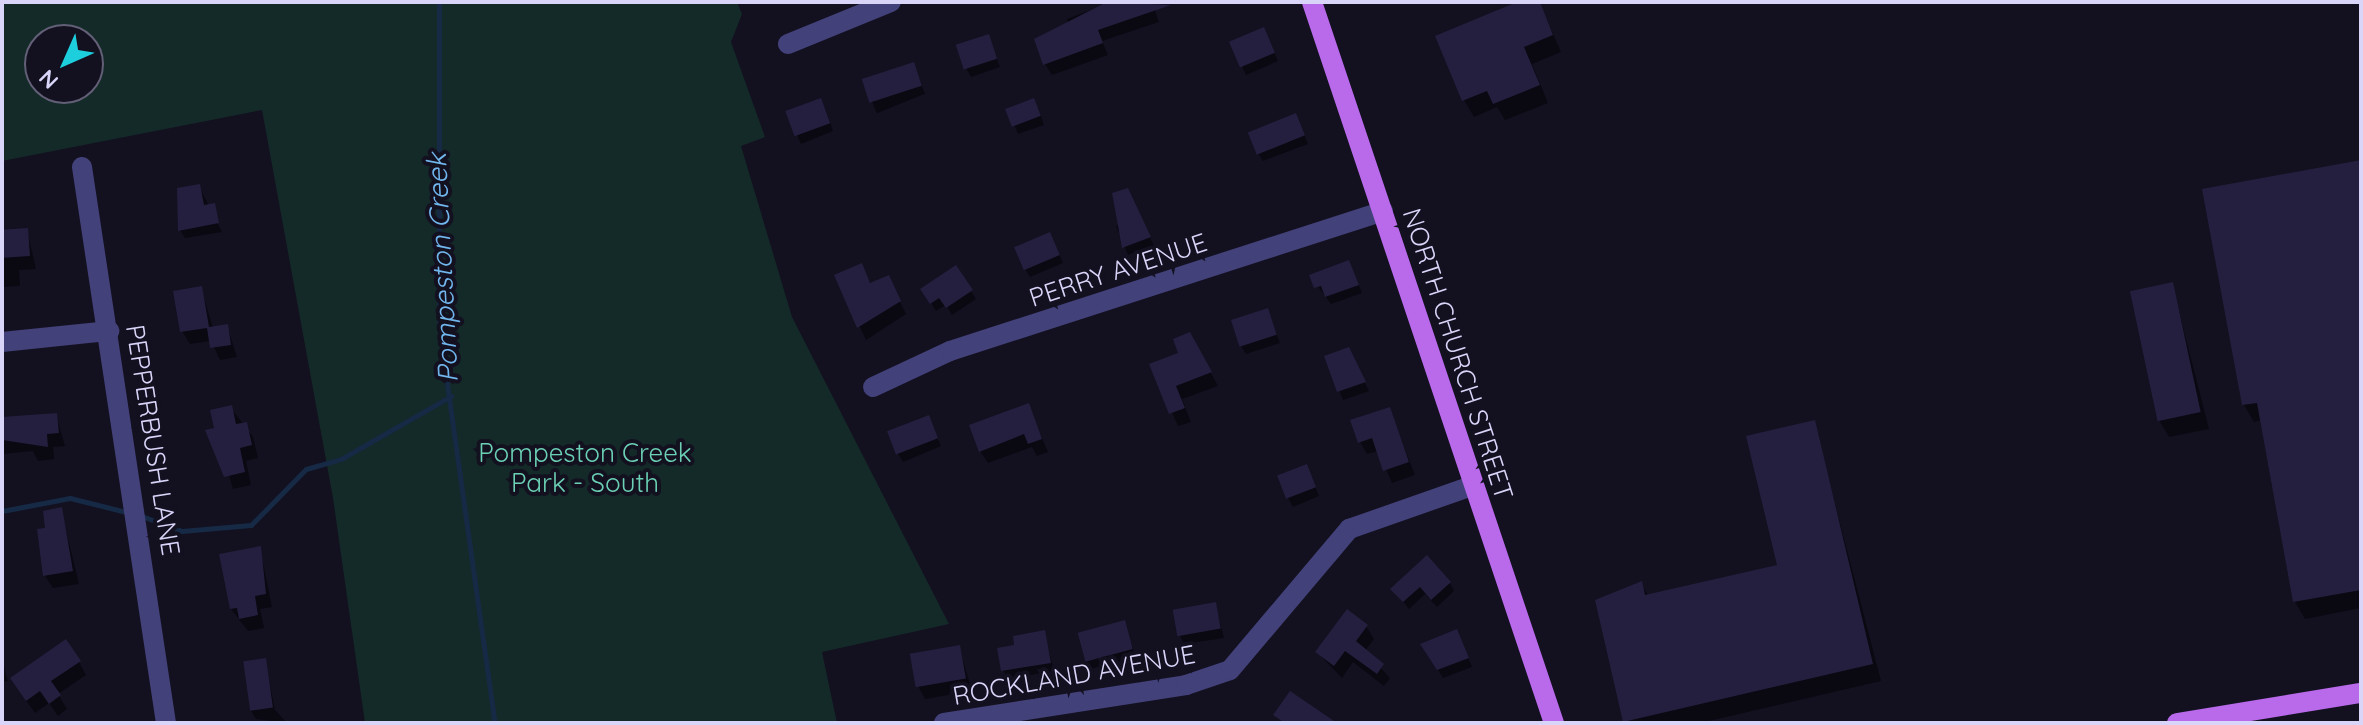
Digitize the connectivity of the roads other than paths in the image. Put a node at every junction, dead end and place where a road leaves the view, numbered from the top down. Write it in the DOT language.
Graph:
graph roads {
  1 [pos="891,2"];
  2 [pos="1312,2"];
  3 [pos="788,44"];
  4 [pos="82,167"];
  5 [pos="1383,211"];
  6 [pos="109,331"];
  7 [pos="2,342"];
  8 [pos="873,387"];
  9 [pos="1472,486"];
  10 [pos="2361,693"];
  11 [pos="166,723"];
  12 [pos="944,723"];
  13 [pos="1554,723"];
  14 [pos="2177,723"];
  1 -- 3 [label="street"];
  2 -- 5 [label="main road, NORTH CHURCH STREET"];
  4 -- 6 [label="street, PEPPERBUSH LANE"];
  5 -- 8 [label="street, PERRY AVENUE"];
  5 -- 9 [label="main road, NORTH CHURCH STREET"];
  6 -- 7 [label="street"];
  6 -- 11 [label="street, PEPPERBUSH LANE"];
  9 -- 12 [label="street, ROCKLAND AVENUE"];
  9 -- 13 [label="main road, NORTH CHURCH STREET"];
  10 -- 14 [label="main road"];
}
